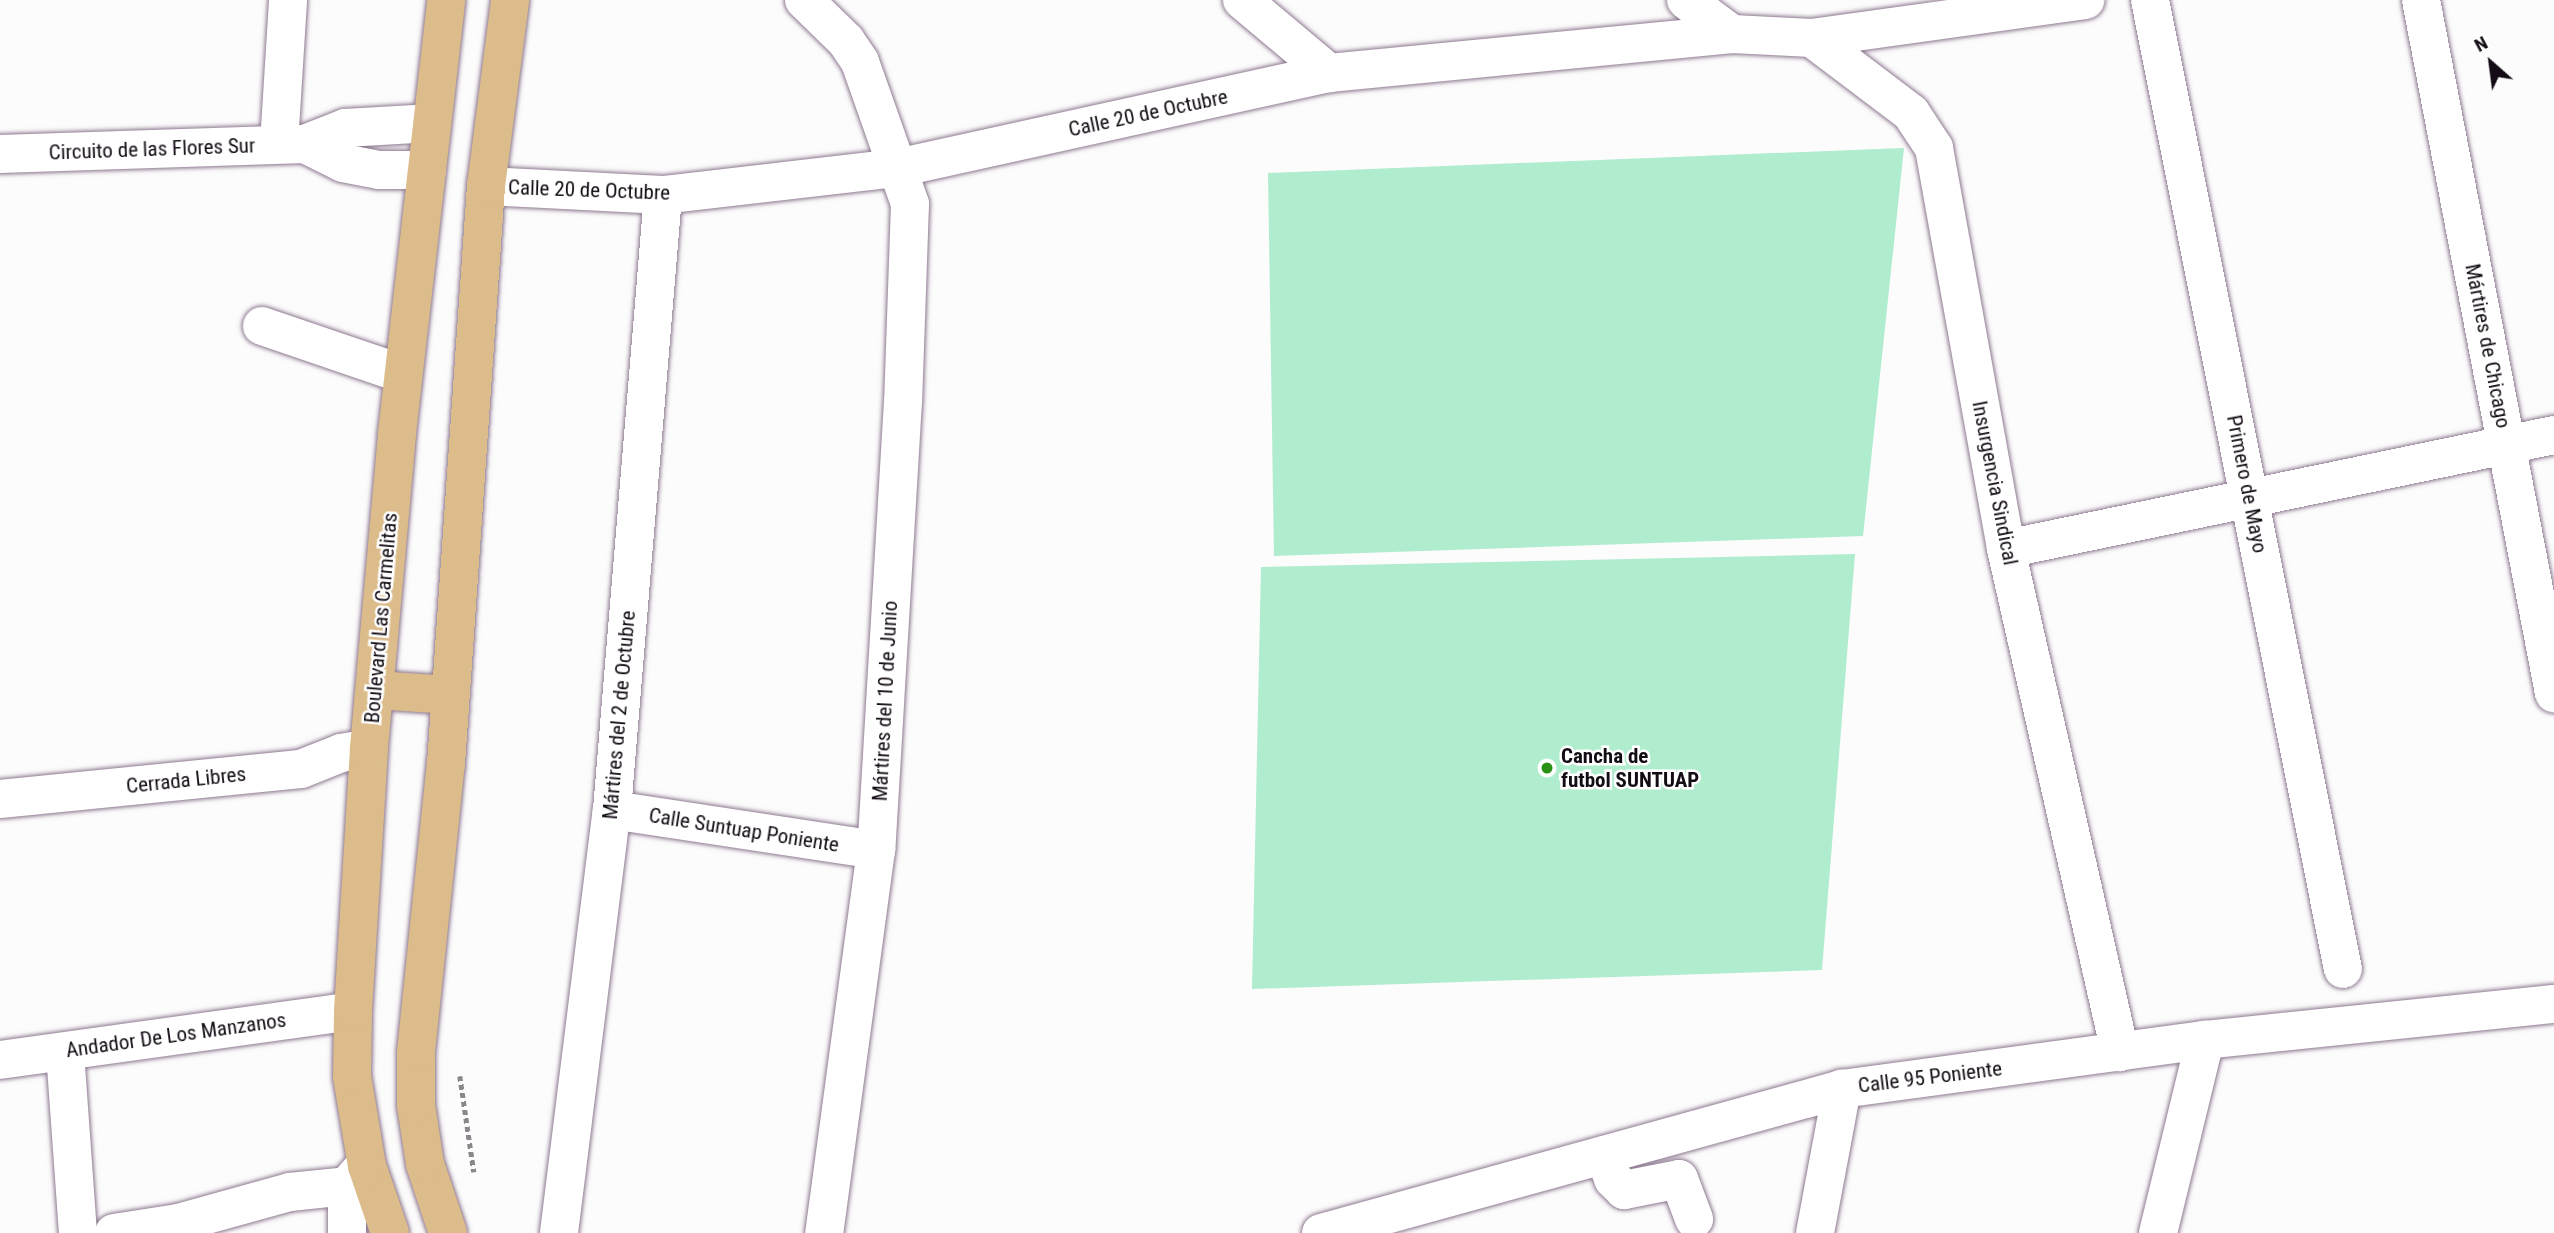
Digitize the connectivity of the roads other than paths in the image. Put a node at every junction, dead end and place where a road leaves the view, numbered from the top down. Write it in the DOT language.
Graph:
graph roads {
  1 [pos="288,0"];
  2 [pos="446,0"];
  3 [pos="510,0"];
  4 [pos="1242,0"];
  5 [pos="1686,0"];
  6 [pos="2085,0"];
  7 [pos="2150,0"];
  8 [pos="2421,0"];
  9 [pos="818,5"];
  10 [pos="1732,34"];
  11 [pos="1812,38"];
  12 [pos="1329,73"];
  13 [pos="432,123"];
  14 [pos="292,144"];
  15 [pos="0,154"];
  16 [pos="897,168"];
  17 [pos="427,170"];
  18 [pos="486,186"];
  19 [pos="663,195"];
  20 [pos="262,326"];
  21 [pos="403,374"];
  22 [pos="2554,435"];
  23 [pos="2507,444"];
  24 [pos="2250,498"];
  25 [pos="2007,550"];
  26 [pos="375,690"];
  27 [pos="2554,693"];
  28 [pos="450,695"];
  29 [pos="369,748"];
  30 [pos="0,799"];
  31 [pos="612,810"];
  32 [pos="876,850"];
  33 [pos="2343,969"];
  34 [pos="2554,1004"];
  35 [pos="352,1011"];
  36 [pos="2205,1040"];
  37 [pos="65,1052"];
  38 [pos="2120,1052"];
  39 [pos="0,1059"];
  40 [pos="1842,1089"];
  41 [pos="1604,1155"];
  42 [pos="357,1176"];
  43 [pos="1694,1219"];
  44 [pos="1394,1224"];
  45 [pos="78,1233"];
  46 [pos="114,1233"];
  47 [pos="347,1233"];
  48 [pos="390,1233"];
  49 [pos="448,1233"];
  50 [pos="559,1233"];
  51 [pos="824,1233"];
  52 [pos="1321,1233"];
  53 [pos="1815,1233"];
  54 [pos="2158,1233"];
  1 -- 14 [label="street"];
  2 -- 13 [label="main road, Boulevard Las Carmelitas"];
  3 -- 18 [label="main road"];
  4 -- 12 [label="street"];
  5 -- 10 [label="street"];
  6 -- 11 [label="street, Calle 20 de Octubre"];
  7 -- 24 [label="street, Primero de Mayo"];
  8 -- 23 [label="street, Mártires de Chicago"];
  9 -- 16 [label="street, Mártires del 10 de Junio"];
  10 -- 11 [label="street, Calle 20 de Octubre"];
  10 -- 12 [label="street, Calle 20 de Octubre"];
  11 -- 25 [label="street, Insurgencia Sindical"];
  12 -- 16 [label="street, Calle 20 de Octubre"];
  13 -- 14 [label="street, Circuito de las Flores Sur"];
  13 -- 17 [label="main road, Boulevard Las Carmelitas"];
  14 -- 15 [label="street, Circuito de las Flores Sur"];
  14 -- 17 [label="street, Circuito de las Flores Sur"];
  16 -- 19 [label="street, Calle 20 de Octubre"];
  16 -- 32 [label="street, Mártires del 10 de Junio"];
  17 -- 21 [label="main road, Boulevard Las Carmelitas"];
  18 -- 19 [label="street, Calle 20 de Octubre"];
  18 -- 28 [label="main road"];
  19 -- 31 [label="street, Mártires del 2 de Octubre"];
  20 -- 21 [label="street"];
  21 -- 26 [label="main road, Boulevard Las Carmelitas"];
  22 -- 23 [label="street"];
  23 -- 24 [label="street"];
  23 -- 27 [label="street, Mártires de Chicago"];
  24 -- 25 [label="street"];
  24 -- 33 [label="street, Primero de Mayo"];
  25 -- 38 [label="street, Insurgencia Sindical"];
  26 -- 28 [label="main road"];
  26 -- 29 [label="main road, Boulevard Las Carmelitas"];
  28 -- 49 [label="main road"];
  29 -- 30 [label="street, Cerrada Libres"];
  29 -- 35 [label="main road, Boulevard Las Carmelitas"];
  31 -- 32 [label="street, Calle Suntuap Poniente"];
  31 -- 50 [label="street, Mártires del 2 de Octubre"];
  32 -- 51 [label="street, Mártires del 10 de Junio"];
  34 -- 36 [label="street, Calle 95 Poniente"];
  35 -- 37 [label="street, Andador De Los Manzanos"];
  35 -- 42 [label="main road, Boulevard Las Carmelitas"];
  36 -- 38 [label="street, Calle 95 Poniente"];
  36 -- 54 [label="street"];
  37 -- 39 [label="street, Andador De Los Manzanos"];
  37 -- 45 [label="street"];
  38 -- 40 [label="street, Calle 95 Poniente"];
  40 -- 41 [label="street, Calle 95 Poniente"];
  40 -- 53 [label="street"];
  41 -- 43 [label="street"];
  41 -- 44 [label="street, Calle 95 Poniente"];
  42 -- 46 [label="street"];
  42 -- 47 [label="street"];
  42 -- 48 [label="main road, Boulevard Las Carmelitas"];
  44 -- 52 [label="street, Calle 95 Poniente"];
}
